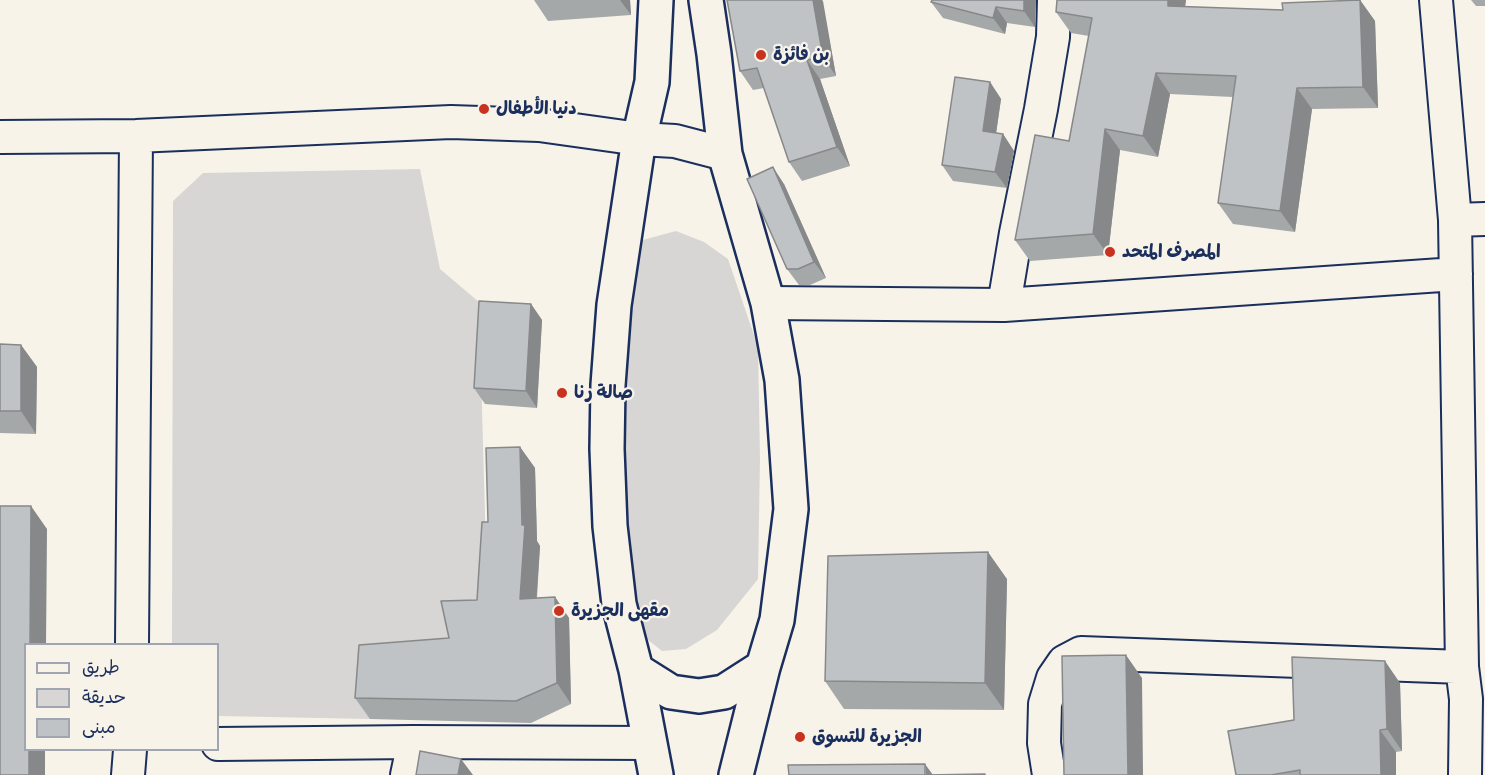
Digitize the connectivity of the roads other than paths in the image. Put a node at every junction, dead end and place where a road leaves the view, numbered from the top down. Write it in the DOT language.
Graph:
graph roads {
  1 [pos="656,0"];
  2 [pos="706,0"];
  3 [pos="1054,0"];
  4 [pos="1436,0"];
  5 [pos="136,136"];
  6 [pos="0,137"];
  7 [pos="639,138"];
  8 [pos="725,154"];
  9 [pos="1470,219"];
  10 [pos="1456,274"];
  11 [pos="768,303"];
  12 [pos="1005,305"];
  13 [pos="132,643"];
  14 [pos="763,667"];
  15 [pos="1462,667"];
  16 [pos="636,670"];
  17 [pos="1475,698"];
  18 [pos="414,742"];
  19 [pos="649,743"];
  20 [pos="219,744"];
  21 [pos="130,751"];
  22 [pos="128,775"];
  23 [pos="407,775"];
  24 [pos="656,775"];
  25 [pos="736,775"];
  26 [pos="1048,775"];
  27 [pos="1465,775"];
  1 -- 7 [label="main road"];
  2 -- 8 [label="main road"];
  3 -- 12 [label="street"];
  4 -- 9 [label="street"];
  5 -- 6 [label="street"];
  5 -- 7 [label="street"];
  5 -- 13 [label="street"];
  7 -- 8 [label="street"];
  7 -- 16 [label="main road"];
  8 -- 11 [label="main road"];
  9 -- 10 [label="street"];
  10 -- 12 [label="street"];
  10 -- 15 [label="street"];
  11 -- 12 [label="street"];
  11 -- 14 [label="main road"];
  14 -- 16 [label="main road"];
  14 -- 25 [label="main road"];
  15 -- 17 [label="street"];
  15 -- 26 [label="street"];
  16 -- 19 [label="main road"];
  17 -- 27 [label="street"];
  18 -- 19 [label="street"];
  18 -- 20 [label="street"];
  18 -- 23 [label="street"];
  19 -- 24 [label="main road"];
  21 -- 22 [label="street"];
}
